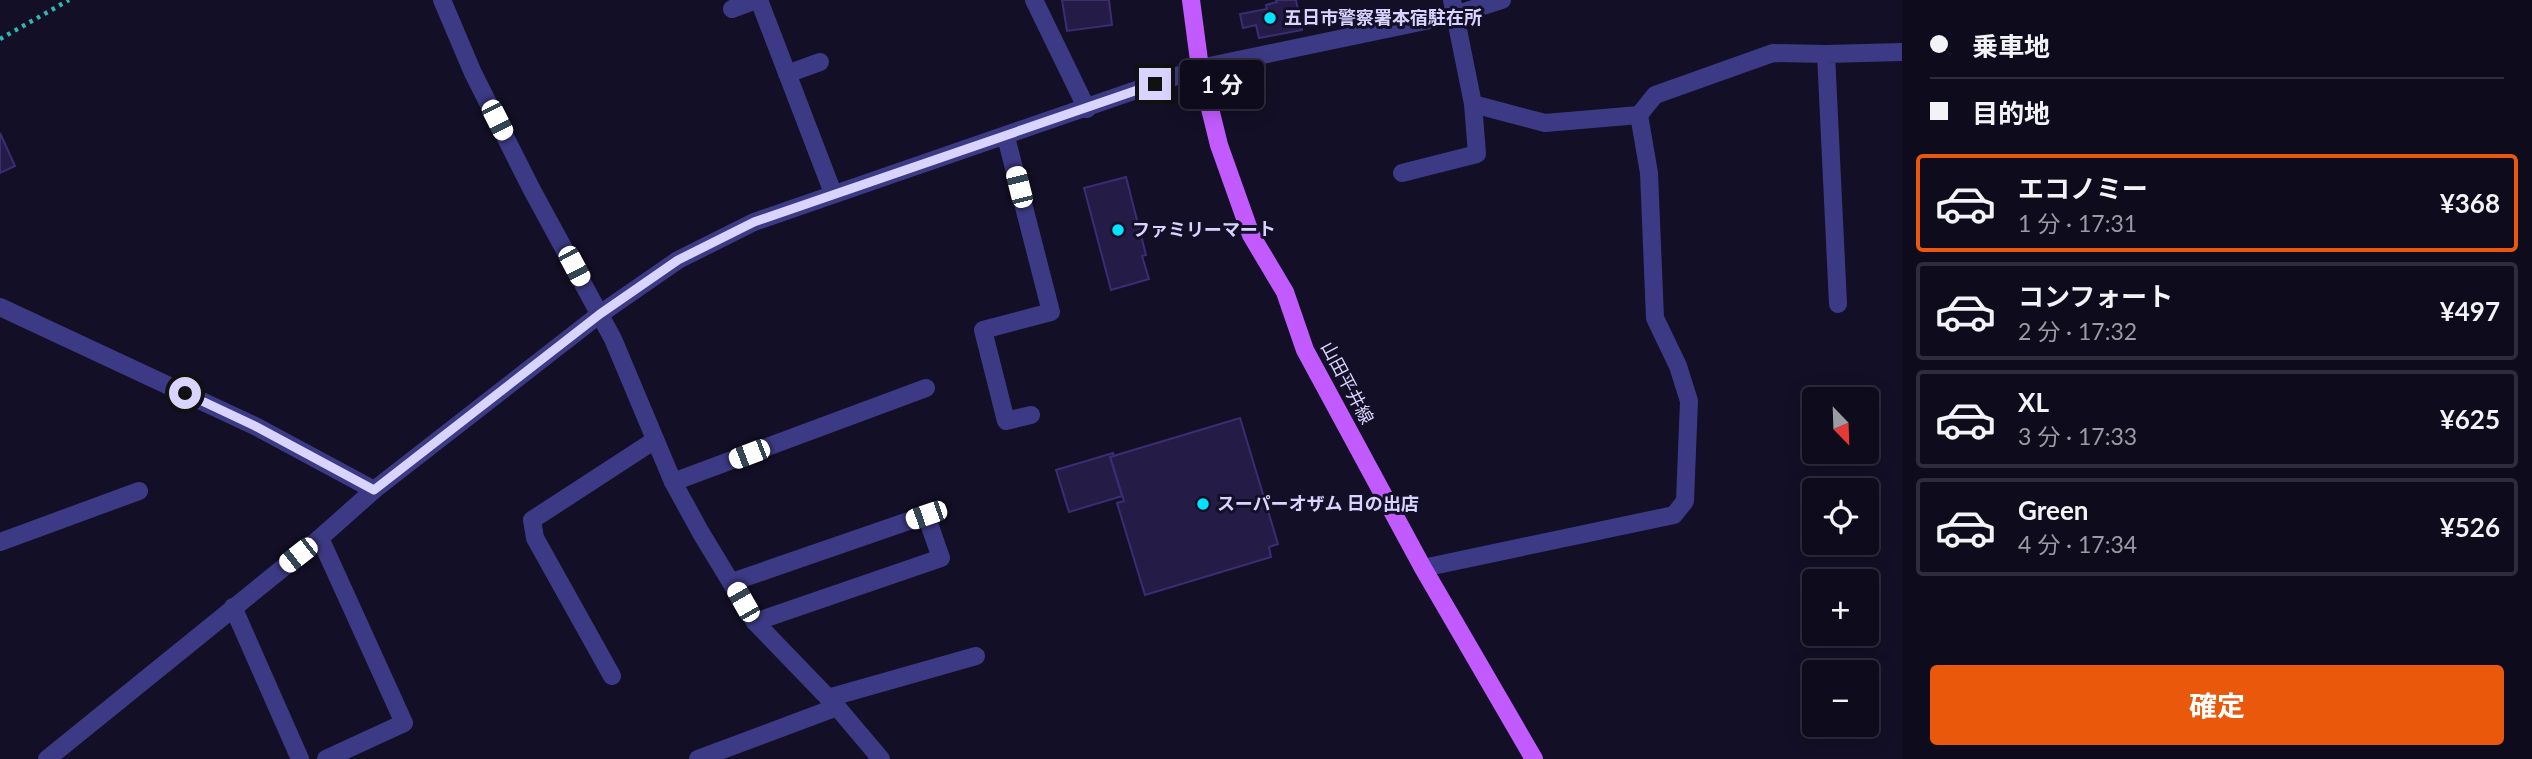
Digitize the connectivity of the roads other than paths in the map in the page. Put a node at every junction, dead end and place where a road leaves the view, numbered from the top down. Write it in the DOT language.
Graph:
graph roads {
  1 [pos="442,0"];
  2 [pos="758,0"];
  3 [pos="1034,0"];
  4 [pos="1191,0"];
  5 [pos="1502,0"];
  6 [pos="1453,8"];
  7 [pos="732,9"];
  8 [pos="1902,52"];
  9 [pos="1826,54"];
  10 [pos="820,62"];
  11 [pos="1200,68"];
  12 [pos="787,74"];
  13 [pos="1473,104"];
  14 [pos="1087,109"];
  15 [pos="1639,115"];
  16 [pos="1006,136"];
  17 [pos="1402,173"];
  18 [pos="833,193"];
  19 [pos="1838,304"];
  20 [pos="0,307"];
  21 [pos="600,314"];
  22 [pos="926,388"];
  23 [pos="1031,415"];
  24 [pos="655,440"];
  25 [pos="673,482"];
  26 [pos="374,490"];
  27 [pos="139,491"];
  28 [pos="320,538"];
  29 [pos="0,542"];
  30 [pos="1423,568"];
  31 [pos="732,582"];
  32 [pos="233,607"];
  33 [pos="755,622"];
  34 [pos="976,656"];
  35 [pos="612,676"];
  36 [pos="832,702"];
  37 [pos="47,759"];
  38 [pos="300,759"];
  39 [pos="326,759"];
  40 [pos="698,759"];
  41 [pos="881,759"];
  42 [pos="1534,759"];
  1 -- 21 [label="street"];
  2 -- 7 [label="street"];
  2 -- 12 [label="street"];
  3 -- 14 [label="street"];
  4 -- 11 [label="main road, 山田平井線"];
  5 -- 6 [label="street"];
  6 -- 11 [label="street"];
  6 -- 13 [label="street"];
  8 -- 9 [label="street"];
  9 -- 15 [label="street"];
  9 -- 19 [label="street"];
  10 -- 12 [label="street"];
  11 -- 14 [label="street"];
  11 -- 30 [label="main road, 山田平井線"];
  12 -- 18 [label="street"];
  13 -- 15 [label="street"];
  13 -- 17 [label="street"];
  14 -- 16 [label="street"];
  15 -- 30 [label="street"];
  16 -- 18 [label="street"];
  16 -- 23 [label="street"];
  18 -- 21 [label="street"];
  20 -- 26 [label="street"];
  21 -- 24 [label="street"];
  21 -- 26 [label="street"];
  22 -- 25 [label="street"];
  24 -- 25 [label="street"];
  24 -- 35 [label="street"];
  25 -- 31 [label="street"];
  26 -- 28 [label="street"];
  27 -- 29 [label="street"];
  28 -- 32 [label="street"];
  28 -- 39 [label="street"];
  30 -- 42 [label="main road, 山田平井線"];
  31 -- 33 [label="street"];
  31 -- 33 [label="street"];
  32 -- 37 [label="street"];
  32 -- 38 [label="street"];
  33 -- 36 [label="street"];
  34 -- 36 [label="street"];
  36 -- 40 [label="street"];
  36 -- 41 [label="street"];
}
